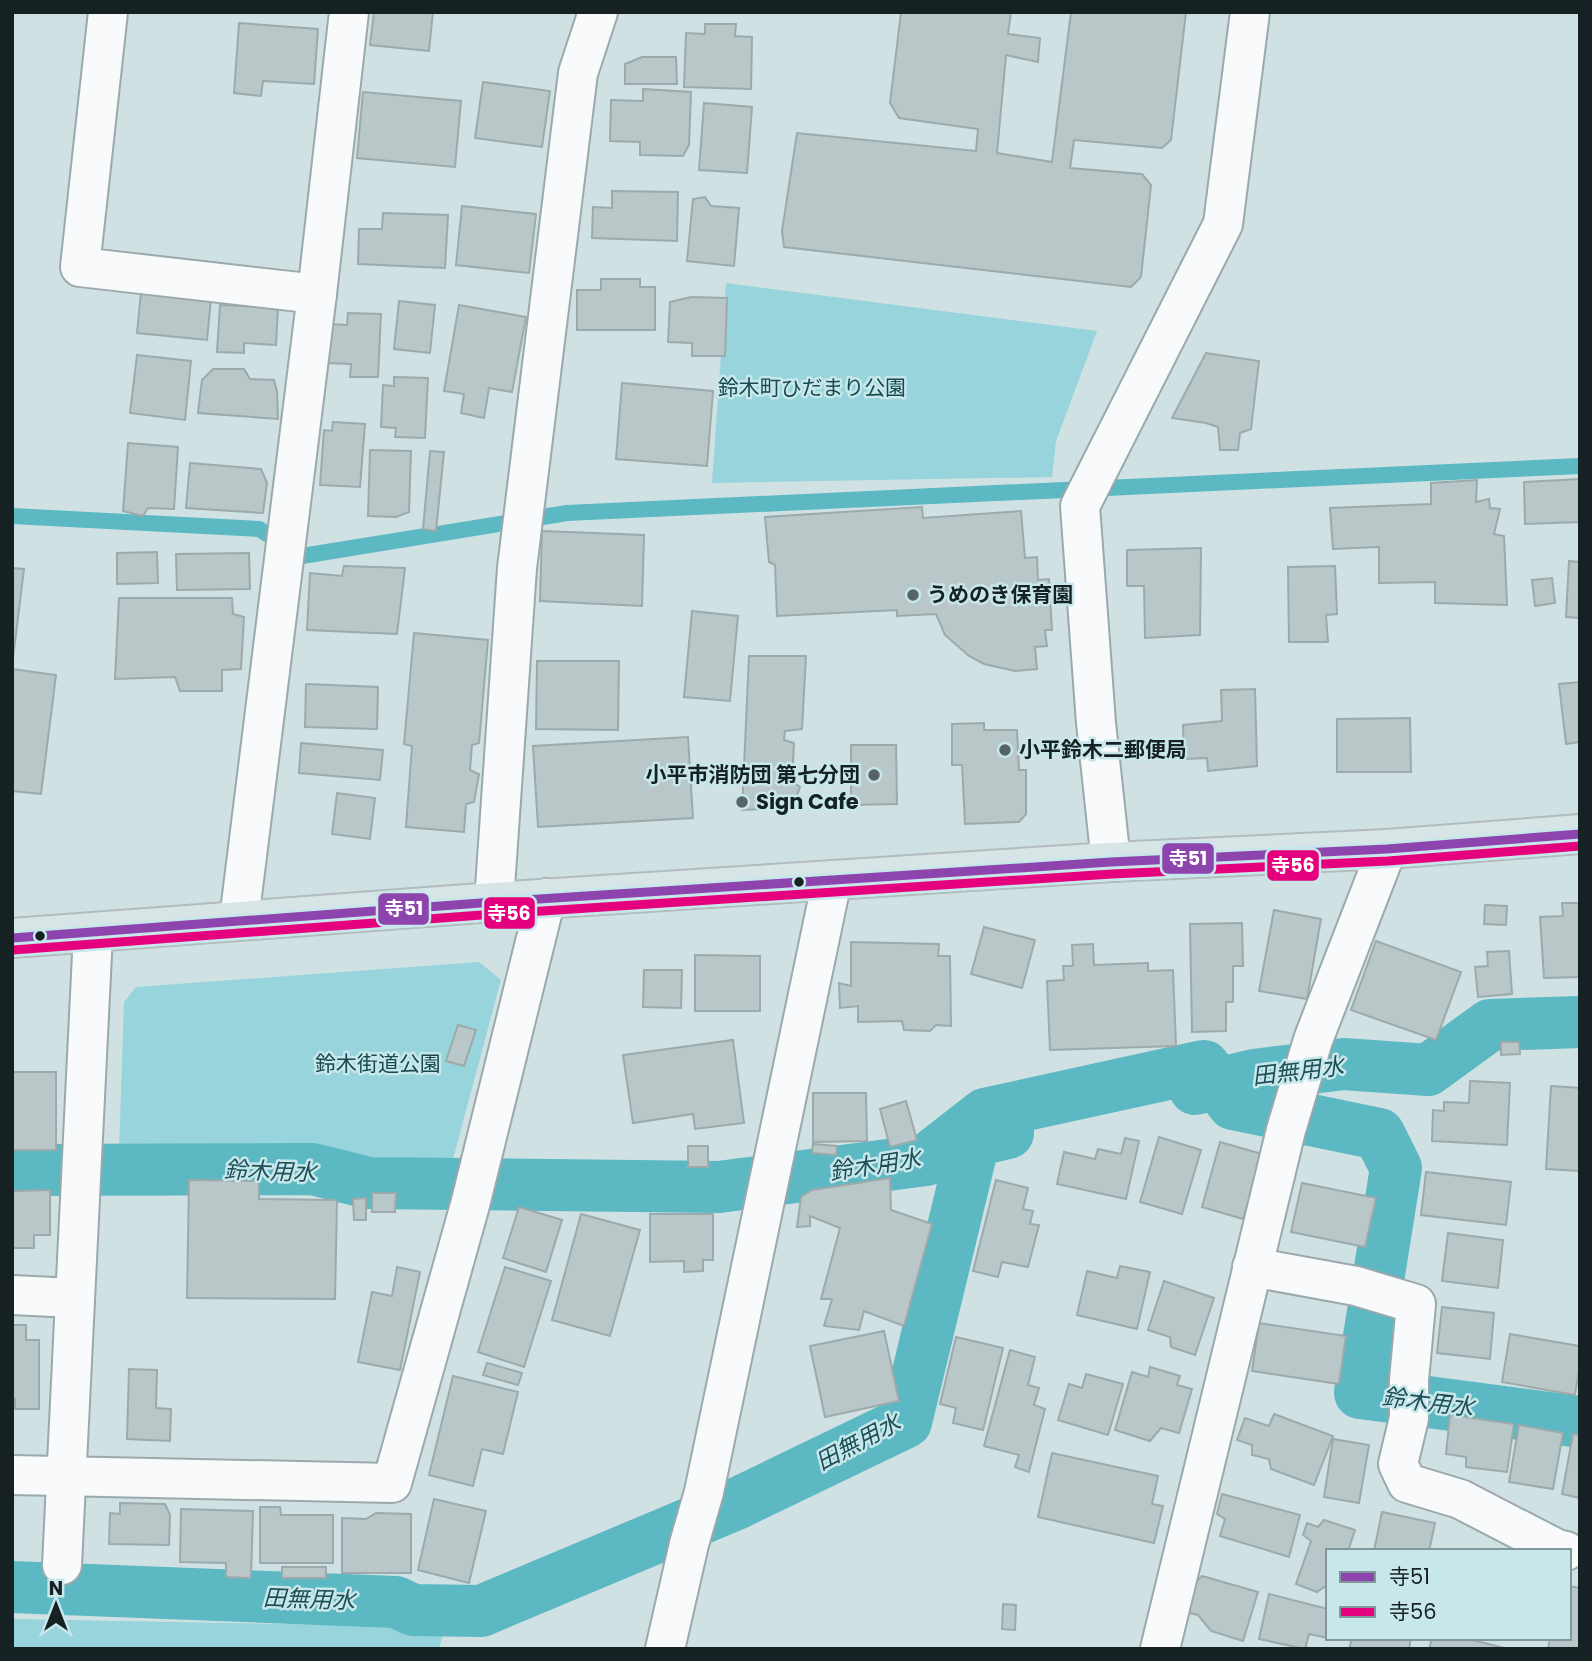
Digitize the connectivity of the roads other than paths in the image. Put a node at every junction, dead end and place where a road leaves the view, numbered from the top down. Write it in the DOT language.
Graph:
graph roads {
  1 [pos="108,12"];
  2 [pos="349,12"];
  3 [pos="598,12"];
  4 [pos="1250,12"];
  5 [pos="317,294"];
  6 [pos="1580,834"];
  7 [pos="1387,849"];
  8 [pos="1111,862"];
  9 [pos="832,880"];
  10 [pos="546,898"];
  11 [pos="494,902"];
  12 [pos="239,920"];
  13 [pos="93,934"];
  14 [pos="12,938"];
  15 [pos="1252,1267"];
  16 [pos="12,1295"];
  17 [pos="74,1298"];
  18 [pos="12,1475"];
  19 [pos="67,1478"];
  20 [pos="1557,1549"];
  21 [pos="62,1565"];
  22 [pos="665,1649"];
  23 [pos="1160,1649"];
  1 -- 5 [label="street"];
  2 -- 5 [label="street"];
  3 -- 11 [label="street"];
  4 -- 8 [label="street"];
  5 -- 12 [label="street"];
  6 -- 7 [label="main road"];
  7 -- 8 [label="main road"];
  7 -- 15 [label="street"];
  8 -- 9 [label="main road"];
  9 -- 10 [label="main road"];
  9 -- 22 [label="street"];
  10 -- 11 [label="main road"];
  10 -- 19 [label="street"];
  11 -- 12 [label="main road"];
  12 -- 13 [label="main road"];
  13 -- 14 [label="main road"];
  13 -- 17 [label="street"];
  15 -- 20 [label="street"];
  15 -- 23 [label="street"];
  16 -- 17 [label="street"];
  17 -- 19 [label="street"];
  18 -- 19 [label="street"];
  19 -- 21 [label="street"];
}
